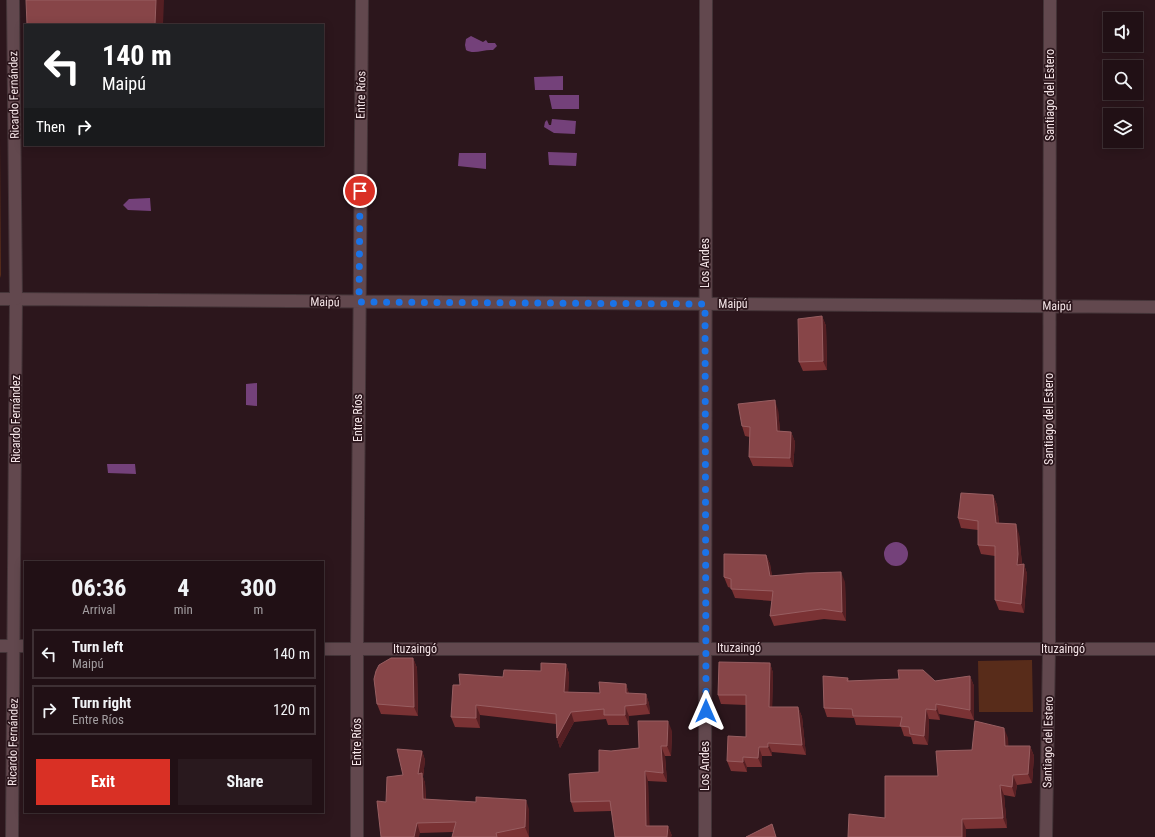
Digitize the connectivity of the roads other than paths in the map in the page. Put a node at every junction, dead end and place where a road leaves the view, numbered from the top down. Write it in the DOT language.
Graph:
graph roads {
  1 [pos="13,0"];
  2 [pos="362,0"];
  3 [pos="706,0"];
  4 [pos="1050,0"];
  5 [pos="0,299"];
  6 [pos="16,299"];
  7 [pos="359,302"];
  8 [pos="705,304"];
  9 [pos="1049,306"];
  10 [pos="1155,307"];
  11 [pos="0,646"];
  12 [pos="20,646"];
  13 [pos="706,648"];
  14 [pos="324,649"];
  15 [pos="356,649"];
  16 [pos="1155,649"];
  17 [pos="1049,650"];
  18 [pos="12,837"];
  19 [pos="357,837"];
  20 [pos="705,837"];
  21 [pos="1046,837"];
  1 -- 6 [label="street, Ricardo Fernández"];
  2 -- 7 [label="street, Entre Ríos"];
  3 -- 8 [label="street, Los Andes"];
  4 -- 9 [label="street, Santiago del Estero"];
  5 -- 6 [label="street, Maipú"];
  6 -- 7 [label="street, Maipú"];
  6 -- 12 [label="street, Ricardo Fernández"];
  7 -- 8 [label="street, Maipú"];
  7 -- 15 [label="street, Entre Ríos"];
  8 -- 9 [label="street, Maipú"];
  8 -- 13 [label="street, Los Andes"];
  9 -- 10 [label="street, Maipú"];
  9 -- 17 [label="street, Santiago del Estero"];
  11 -- 12 [label="street"];
  12 -- 18 [label="street, Ricardo Fernández"];
  13 -- 15 [label="street, Ituzaingó"];
  13 -- 17 [label="street, Ituzaingó"];
  13 -- 20 [label="street, Los Andes"];
  14 -- 15 [label="street, Ituzaingó"];
  15 -- 19 [label="street, Entre Ríos"];
  16 -- 17 [label="street, Ituzaingó"];
  17 -- 21 [label="street, Santiago del Estero"];
}
